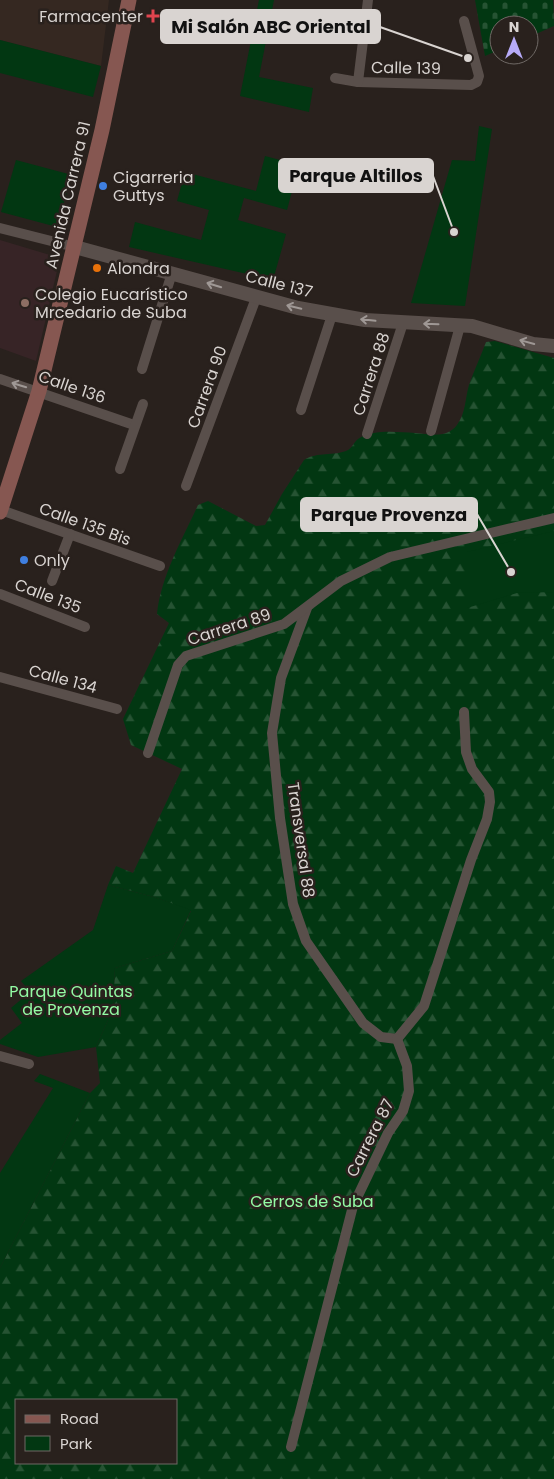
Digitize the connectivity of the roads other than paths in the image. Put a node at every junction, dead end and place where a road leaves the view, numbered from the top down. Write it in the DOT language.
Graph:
graph roads {
  1 [pos="129,0"];
  2 [pos="368,0"];
  3 [pos="464,21"];
  4 [pos="335,78"];
  5 [pos="358,82"];
  6 [pos="0,228"];
  7 [pos="75,247"];
  8 [pos="172,273"];
  9 [pos="256,298"];
  10 [pos="332,315"];
  11 [pos="403,323"];
  12 [pos="460,326"];
  13 [pos="554,346"];
  14 [pos="142,369"];
  15 [pos="0,379"];
  16 [pos="39,391"];
  17 [pos="143,404"];
  18 [pos="301,410"];
  19 [pos="134,425"];
  20 [pos="430,431"];
  21 [pos="367,434"];
  22 [pos="120,469"];
  23 [pos="6,476"];
  24 [pos="186,486"];
  25 [pos="0,511"];
  26 [pos="554,518"];
  27 [pos="70,534"];
  28 [pos="160,566"];
  29 [pos="52,581"];
  30 [pos="0,594"];
  31 [pos="307,608"];
  32 [pos="85,627"];
  33 [pos="0,677"];
  34 [pos="117,710"];
  35 [pos="464,712"];
  36 [pos="148,753"];
  37 [pos="398,1040"];
  38 [pos="0,1056"];
  39 [pos="24,1063"];
  40 [pos="290,1446"];
  1 -- 7 [label="main road, Avenida Carrera 91"];
  2 -- 5 [label="street"];
  3 -- 5 [label="street, Calle 139"];
  4 -- 5 [label="street, Calle 139"];
  6 -- 7 [label="street, Calle 137"];
  7 -- 8 [label="street, Calle 137"];
  7 -- 16 [label="main road, Avenida Carrera 91"];
  9 -- 8 [label="street, Calle 137, one-way"];
  8 -- 14 [label="street"];
  10 -- 9 [label="street, Calle 137, one-way"];
  9 -- 24 [label="street, Carrera 90"];
  11 -- 10 [label="street, Calle 137, one-way"];
  10 -- 18 [label="street"];
  12 -- 11 [label="street, Calle 137, one-way"];
  11 -- 21 [label="street, Carrera 88"];
  13 -- 12 [label="street, Calle 137, one-way"];
  12 -- 20 [label="street"];
  16 -- 15 [label="street, Calle 136, one-way"];
  16 -- 19 [label="street, Calle 136"];
  16 -- 23 [label="main road, Avenida Carrera 91"];
  17 -- 19 [label="street"];
  19 -- 22 [label="street"];
  23 -- 25 [label="main road, Avenida Carrera 91"];
  25 -- 27 [label="street, Calle 135 Bis"];
  26 -- 31 [label="street, Carrera 89"];
  27 -- 28 [label="street, Calle 135 Bis"];
  27 -- 29 [label="street"];
  30 -- 32 [label="street, Calle 135"];
  31 -- 36 [label="street, Carrera 89"];
  31 -- 37 [label="street, Transversal 88"];
  33 -- 34 [label="street, Calle 134"];
  35 -- 37 [label="street"];
  37 -- 40 [label="street, Carrera 87"];
  38 -- 39 [label="street"];
}
